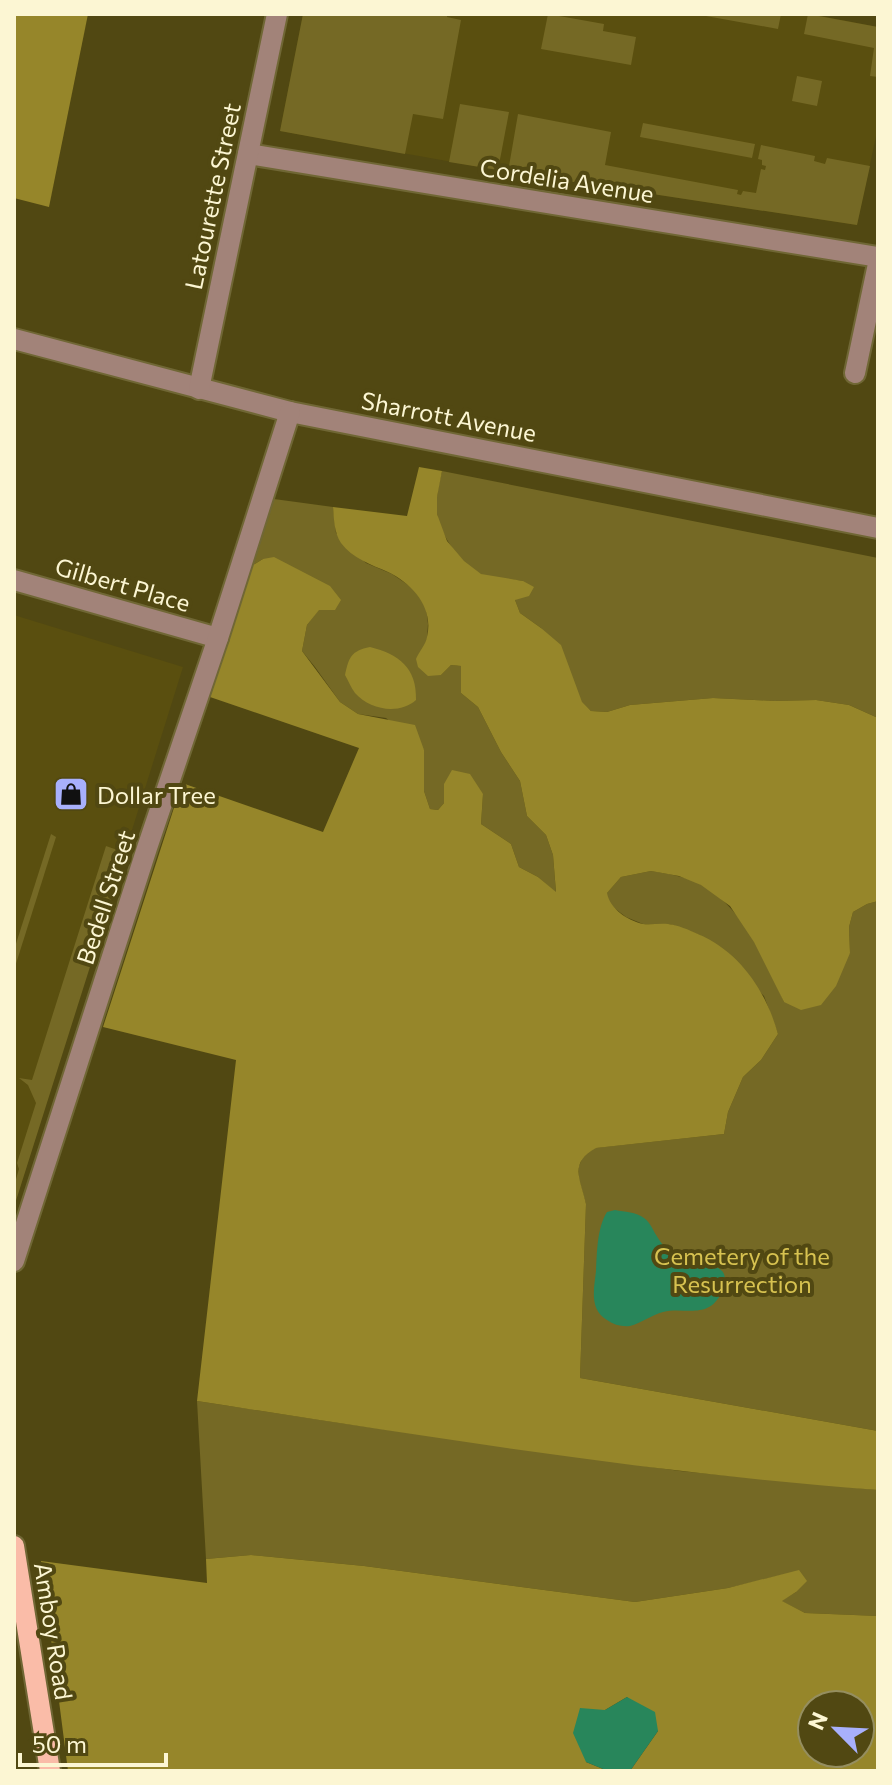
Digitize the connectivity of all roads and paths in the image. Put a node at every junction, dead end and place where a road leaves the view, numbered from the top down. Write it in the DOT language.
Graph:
graph roads {
  1 [pos="277,14"];
  2 [pos="248,154"];
  3 [pos="878,257"];
  4 [pos="878,264"];
  5 [pos="14,339"];
  6 [pos="855,373"];
  7 [pos="199,389"];
  8 [pos="290,412"];
  9 [pos="878,528"];
  10 [pos="14,580"];
  11 [pos="218,638"];
  12 [pos="14,1261"];
  13 [pos="14,1546"];
  14 [pos="50,1771"];
  1 -- 2 [label="street, Latourette Street"];
  2 -- 3 [label="street, Cordelia Avenue"];
  2 -- 7 [label="street, Latourette Street"];
  4 -- 6 [label="street"];
  5 -- 7 [label="street, Sharrott Avenue"];
  7 -- 8 [label="street, Sharrott Avenue"];
  8 -- 9 [label="street, Sharrott Avenue"];
  8 -- 11 [label="street, Bedell Street"];
  10 -- 11 [label="street, Gilbert Place"];
  11 -- 12 [label="street, Bedell Street"];
  13 -- 14 [label="main road, Amboy Road"];
}
